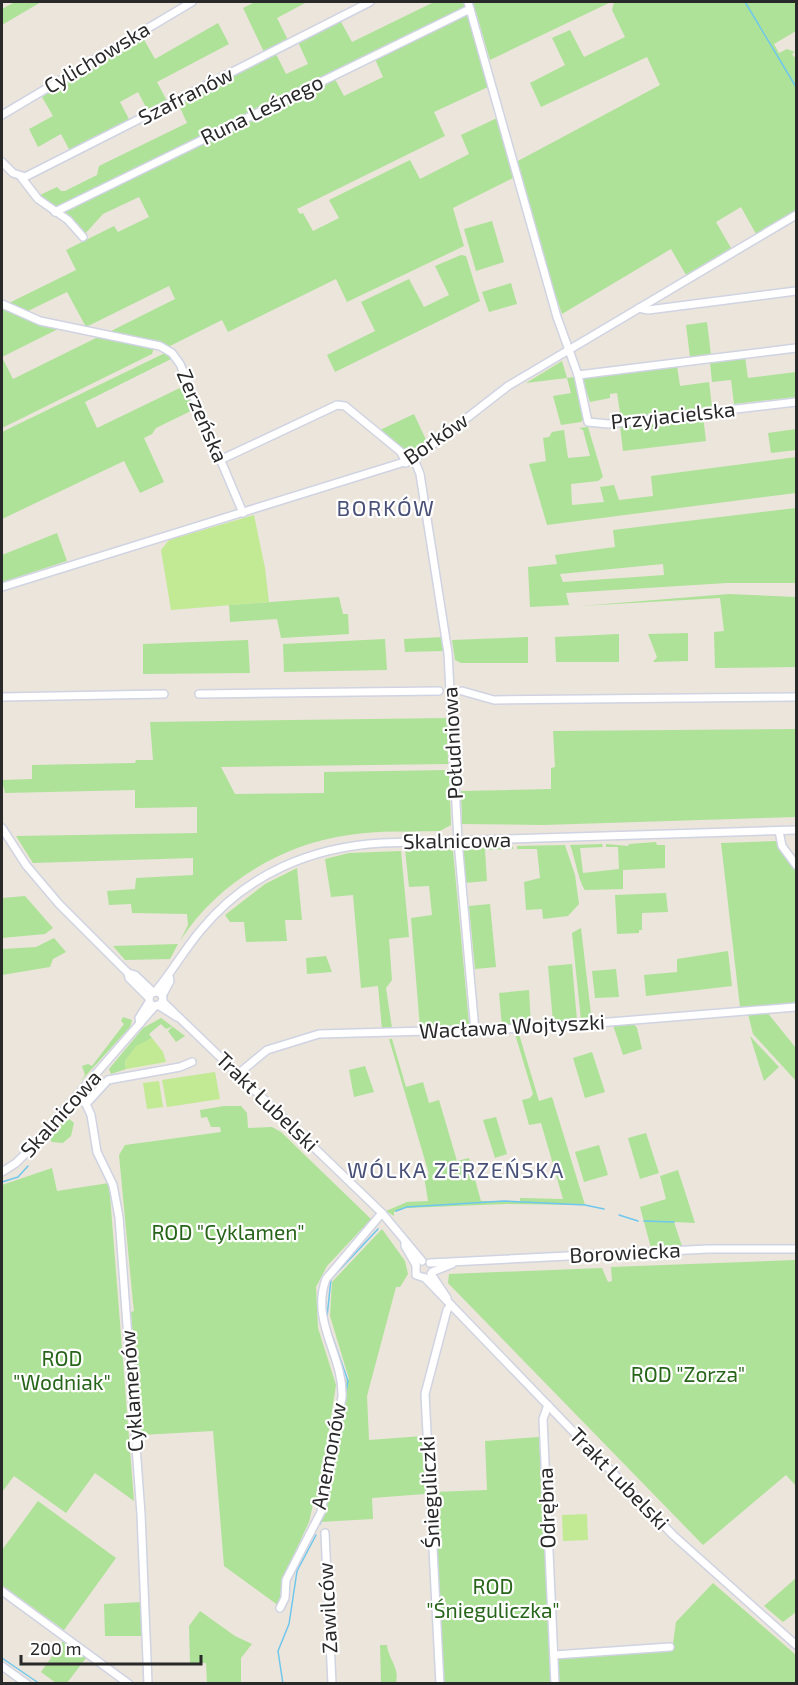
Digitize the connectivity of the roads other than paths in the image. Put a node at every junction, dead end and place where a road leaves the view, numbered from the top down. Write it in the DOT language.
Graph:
graph roads {
  1 [pos="192,2"];
  2 [pos="370,2"];
  3 [pos="469,5"];
  4 [pos="2,115"];
  5 [pos="3,167"];
  6 [pos="21,177"];
  7 [pos="55,212"];
  8 [pos="796,215"];
  9 [pos="83,237"];
  10 [pos="796,291"];
  11 [pos="2,304"];
  12 [pos="639,308"];
  13 [pos="796,348"];
  14 [pos="568,349"];
  15 [pos="578,375"];
  16 [pos="796,402"];
  17 [pos="414,459"];
  18 [pos="220,460"];
  19 [pos="406,463"];
  20 [pos="243,513"];
  21 [pos="2,587"];
  22 [pos="439,691"];
  23 [pos="462,691"];
  24 [pos="164,694"];
  25 [pos="199,694"];
  26 [pos="2,697"];
  27 [pos="796,697"];
  28 [pos="2,828"];
  29 [pos="796,830"];
  30 [pos="779,831"];
  31 [pos="458,841"];
  32 [pos="796,865"];
  33 [pos="155,999"];
  34 [pos="796,1007"];
  35 [pos="475,1030"];
  36 [pos="192,1062"];
  37 [pos="238,1074"];
  38 [pos="77,1097"];
  39 [pos="86,1104"];
  40 [pos="2,1172"];
  41 [pos="382,1213"];
  42 [pos="796,1249"];
  43 [pos="422,1263"];
  44 [pos="453,1263"];
  45 [pos="429,1274"];
  46 [pos="450,1304"];
  47 [pos="548,1405"];
  48 [pos="325,1533"];
  49 [pos="2,1591"];
  50 [pos="280,1608"];
  51 [pos="796,1645"];
  52 [pos="670,1647"];
  53 [pos="554,1655"];
  54 [pos="2,1666"];
  55 [pos="27,1683"];
  56 [pos="129,1683"];
  57 [pos="148,1683"];
  58 [pos="332,1683"];
  59 [pos="440,1683"];
  60 [pos="555,1683"];
  1 -- 4 [label="street, Cylichowska"];
  2 -- 6 [label="street, Szafranów"];
  3 -- 7 [label="street, Runa Leśnego"];
  3 -- 14 [label="street, Przyjacielska"];
  5 -- 6 [label="street"];
  6 -- 7 [label="street"];
  7 -- 9 [label="street"];
  8 -- 12 [label="street, Borków"];
  10 -- 12 [label="street"];
  11 -- 18 [label="street, Zerzeńska"];
  12 -- 14 [label="street, Borków"];
  13 -- 15 [label="street"];
  14 -- 15 [label="street, Przyjacielska"];
  14 -- 17 [label="street, Borków"];
  15 -- 16 [label="street, Przyjacielska"];
  17 -- 19 [label="street, Borków"];
  17 -- 31 [label="street, Południowa"];
  18 -- 19 [label="street"];
  18 -- 20 [label="street, Zerzeńska"];
  19 -- 20 [label="street, Borków"];
  20 -- 21 [label="street, Borków"];
  22 -- 25 [label="street"];
  23 -- 27 [label="street"];
  24 -- 26 [label="street"];
  28 -- 33 [label="street, Trakt Lubelski"];
  29 -- 30 [label="street, Skalnicowa"];
  30 -- 31 [label="street, Skalnicowa"];
  30 -- 32 [label="street"];
  31 -- 33 [label="street, Skalnicowa"];
  31 -- 35 [label="street, Południowa"];
  33 -- 37 [label="street, Trakt Lubelski"];
  33 -- 38 [label="street, Skalnicowa"];
  34 -- 35 [label="street, Wacława Wojtyszki"];
  35 -- 37 [label="street, Wacława Wojtyszki"];
  36 -- 39 [label="street"];
  37 -- 41 [label="street, Trakt Lubelski"];
  38 -- 39 [label="street"];
  38 -- 40 [label="street, Skalnicowa"];
  39 -- 57 [label="street, Cyklamenów"];
  41 -- 43 [label="street, Trakt Lubelski"];
  41 -- 50 [label="street, Anemonów"];
  42 -- 44 [label="street, Borowiecka"];
  43 -- 44 [label="street, Borowiecka"];
  43 -- 45 [label="street"];
  43 -- 45 [label="street, Trakt Lubelski"];
  44 -- 45 [label="street, Borowiecka"];
  45 -- 46 [label="street, Trakt Lubelski"];
  46 -- 47 [label="street, Trakt Lubelski"];
  46 -- 59 [label="street, Śnieguliczki"];
  47 -- 51 [label="street, Trakt Lubelski"];
  47 -- 53 [label="street, Odrębna"];
  48 -- 58 [label="street, Zawilców"];
  49 -- 56 [label="street"];
  52 -- 53 [label="street"];
  53 -- 60 [label="street, Odrębna"];
  54 -- 55 [label="street"];
}
